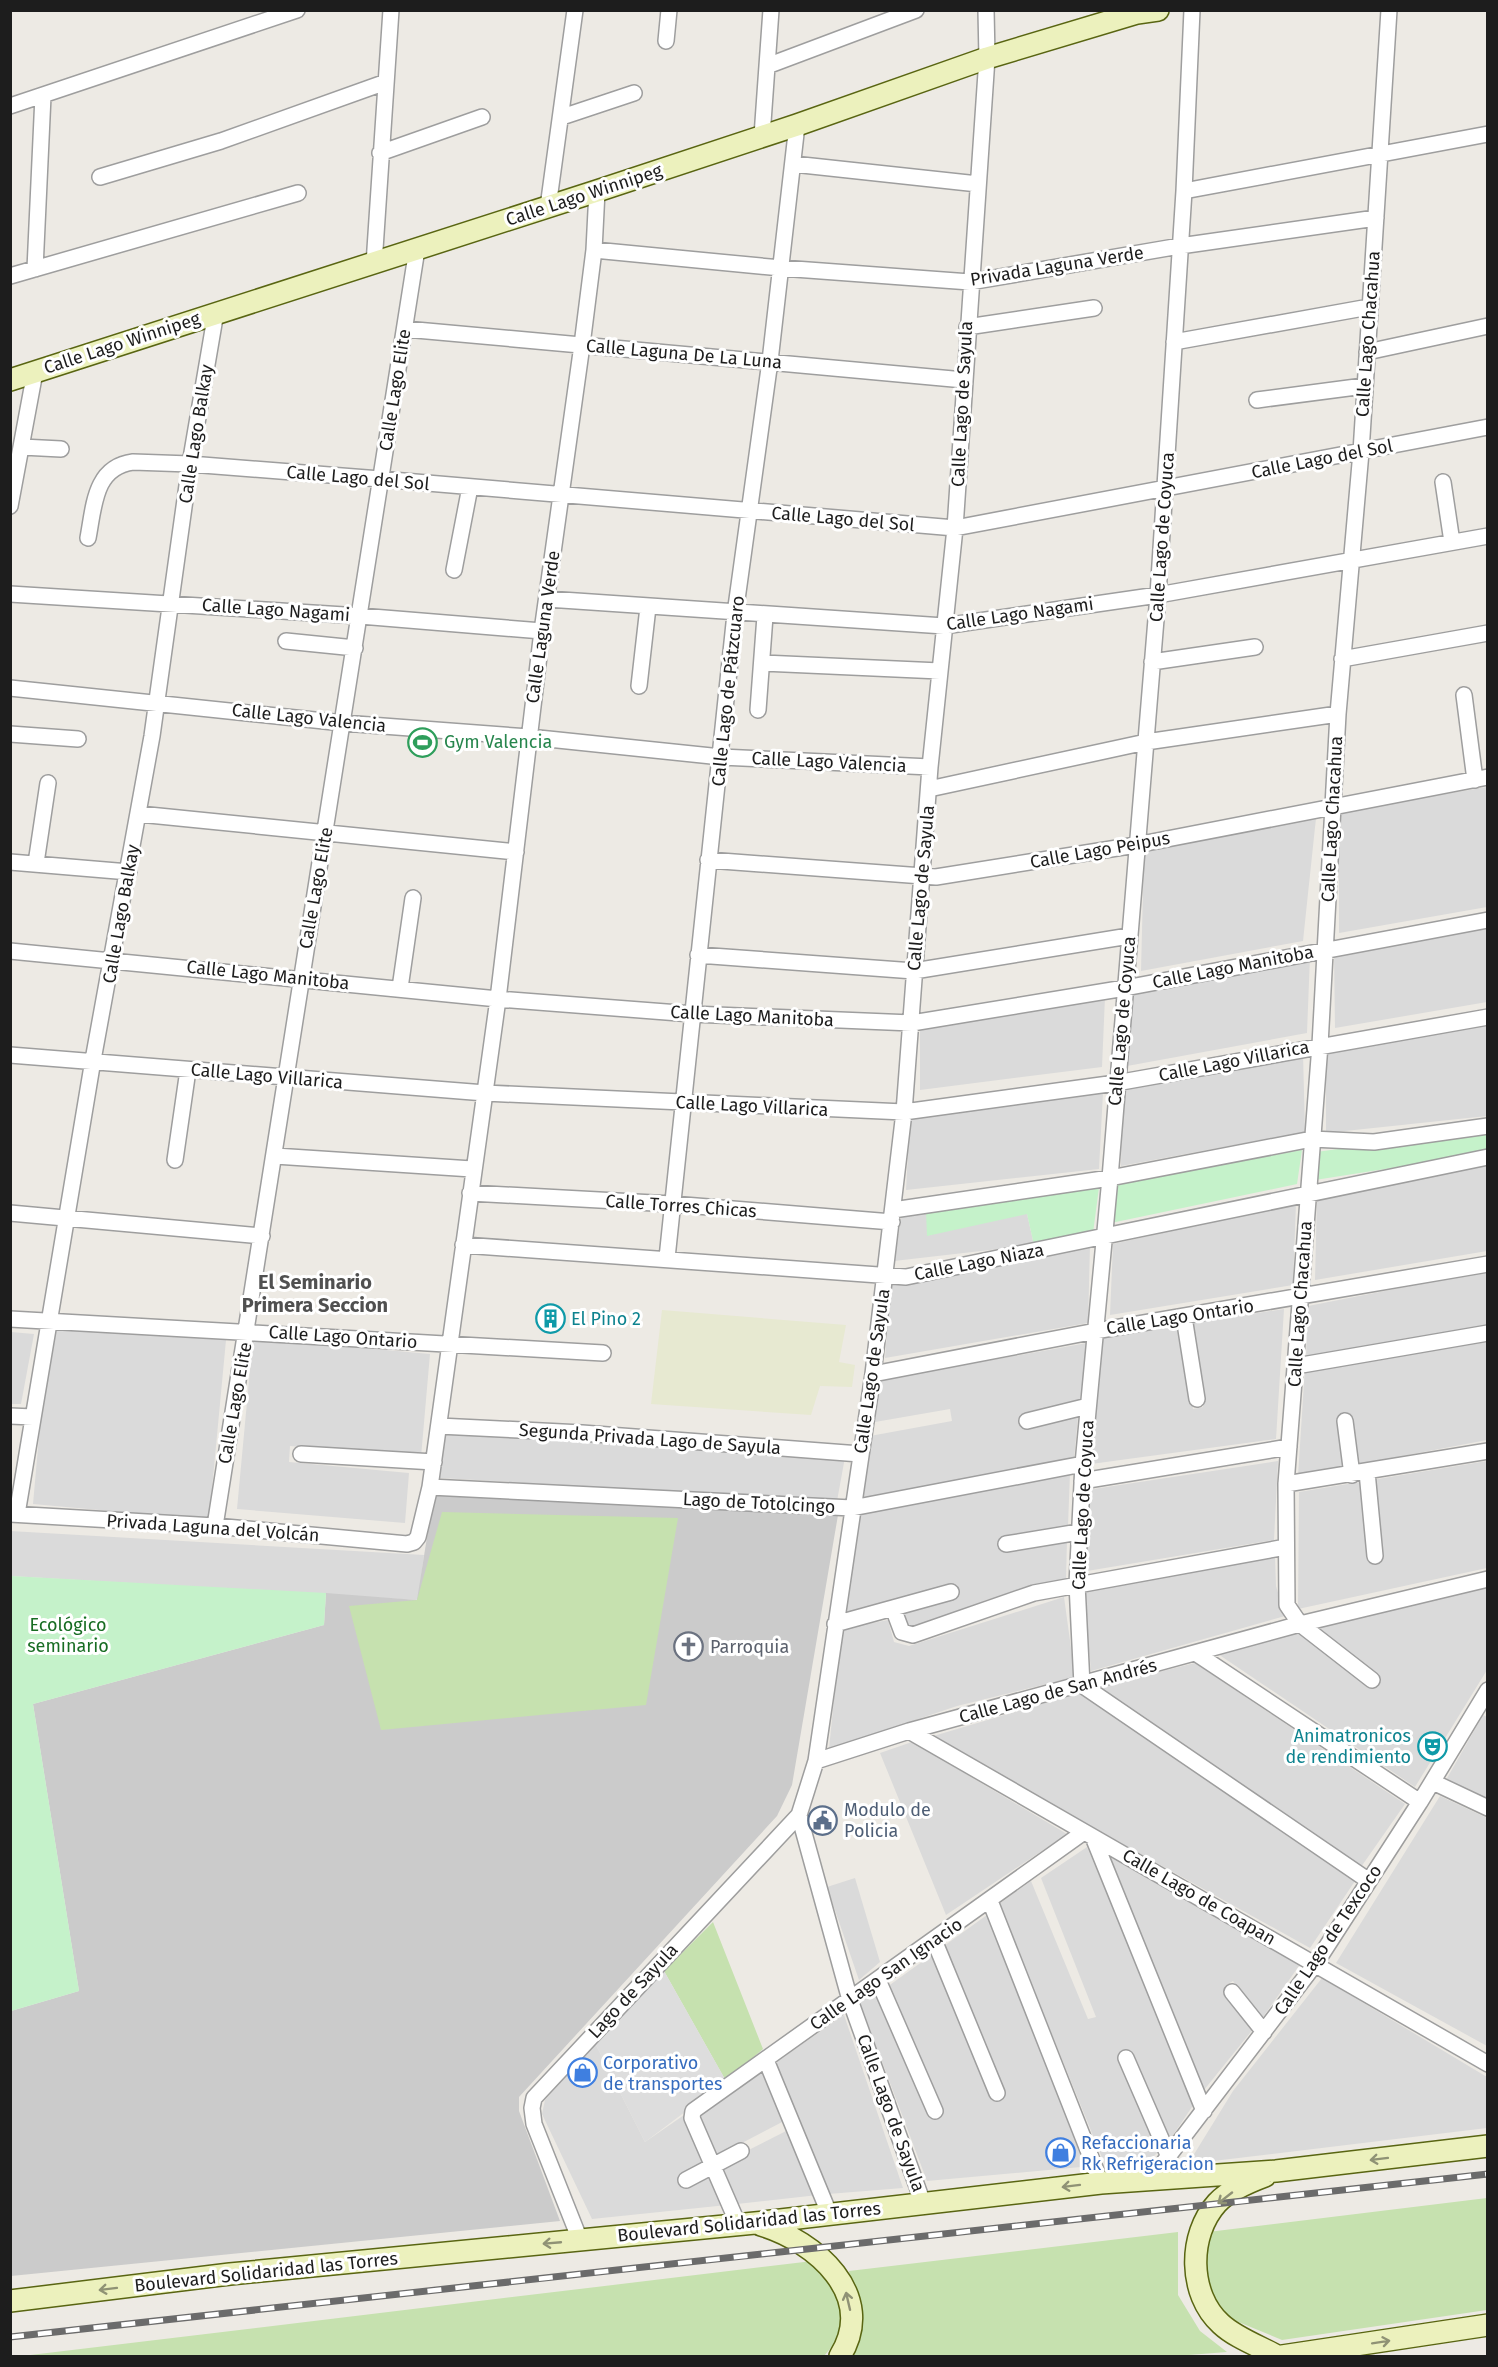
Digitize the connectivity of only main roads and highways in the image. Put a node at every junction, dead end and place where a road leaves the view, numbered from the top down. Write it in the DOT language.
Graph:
graph roads {
  1 [pos="1158,10"];
  2 [pos="1137,12"];
  3 [pos="10,380"];
  4 [pos="1488,2146"];
  5 [pos="1276,2171"];
  6 [pos="746,2224"];
  7 [pos="10,2301"];
  8 [pos="1488,2325"];
  9 [pos="1321,2354"];
  10 [pos="840,2356"];
  11 [pos="1277,2356"];
  12 [pos="1282,2356"];
  1 -- 2 [label="main road, Calle Lago Winnipeg"];
  2 -- 3 [label="main road, Calle Lago Winnipeg"];
  4 -- 5 [label="main road, Boulevard Solidaridad las Torres, one-way"];
  5 -- 6 [label="main road, Boulevard Solidaridad las Torres, one-way"];
  5 -- 11 [label="main road, one-way"];
  6 -- 7 [label="main road, Boulevard Solidaridad las Torres, one-way"];
  10 -- 6 [label="main road, one-way"];
  9 -- 8 [label="main road, one-way"];
  9 -- 12 [label="main road"];
}
